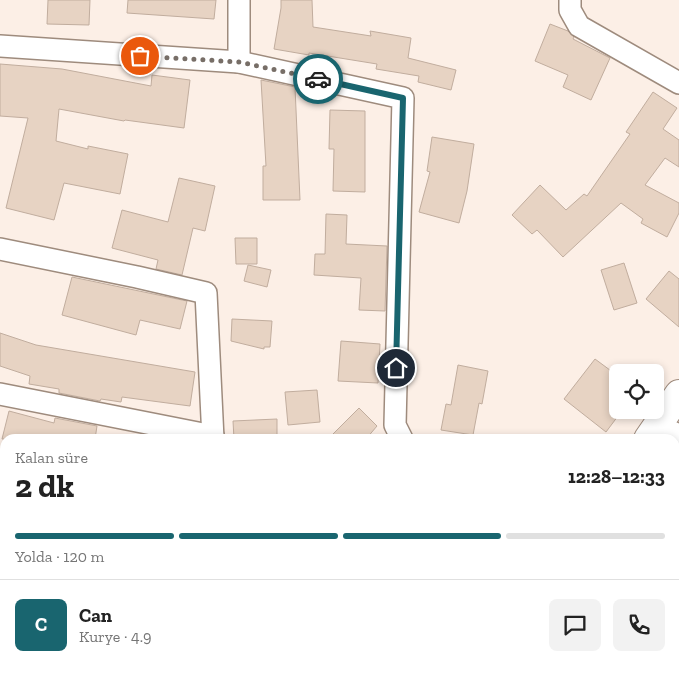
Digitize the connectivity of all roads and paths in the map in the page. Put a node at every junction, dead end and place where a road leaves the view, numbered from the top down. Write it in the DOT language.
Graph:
graph roads {
  1 [pos="239,0"];
  2 [pos="570,0"];
  3 [pos="0,46"];
  4 [pos="239,62"];
  5 [pos="679,83"];
  6 [pos="0,249"];
  7 [pos="0,394"];
  8 [pos="679,394"];
  9 [pos="661,433"];
  10 [pos="194,434"];
  11 [pos="213,434"];
  12 [pos="400,434"];
  1 -- 4 [label="street"];
  2 -- 5 [label="street"];
  3 -- 4 [label="street"];
  4 -- 12 [label="street"];
  6 -- 11 [label="street"];
  7 -- 10 [label="street"];
  8 -- 9 [label="street"];
}
